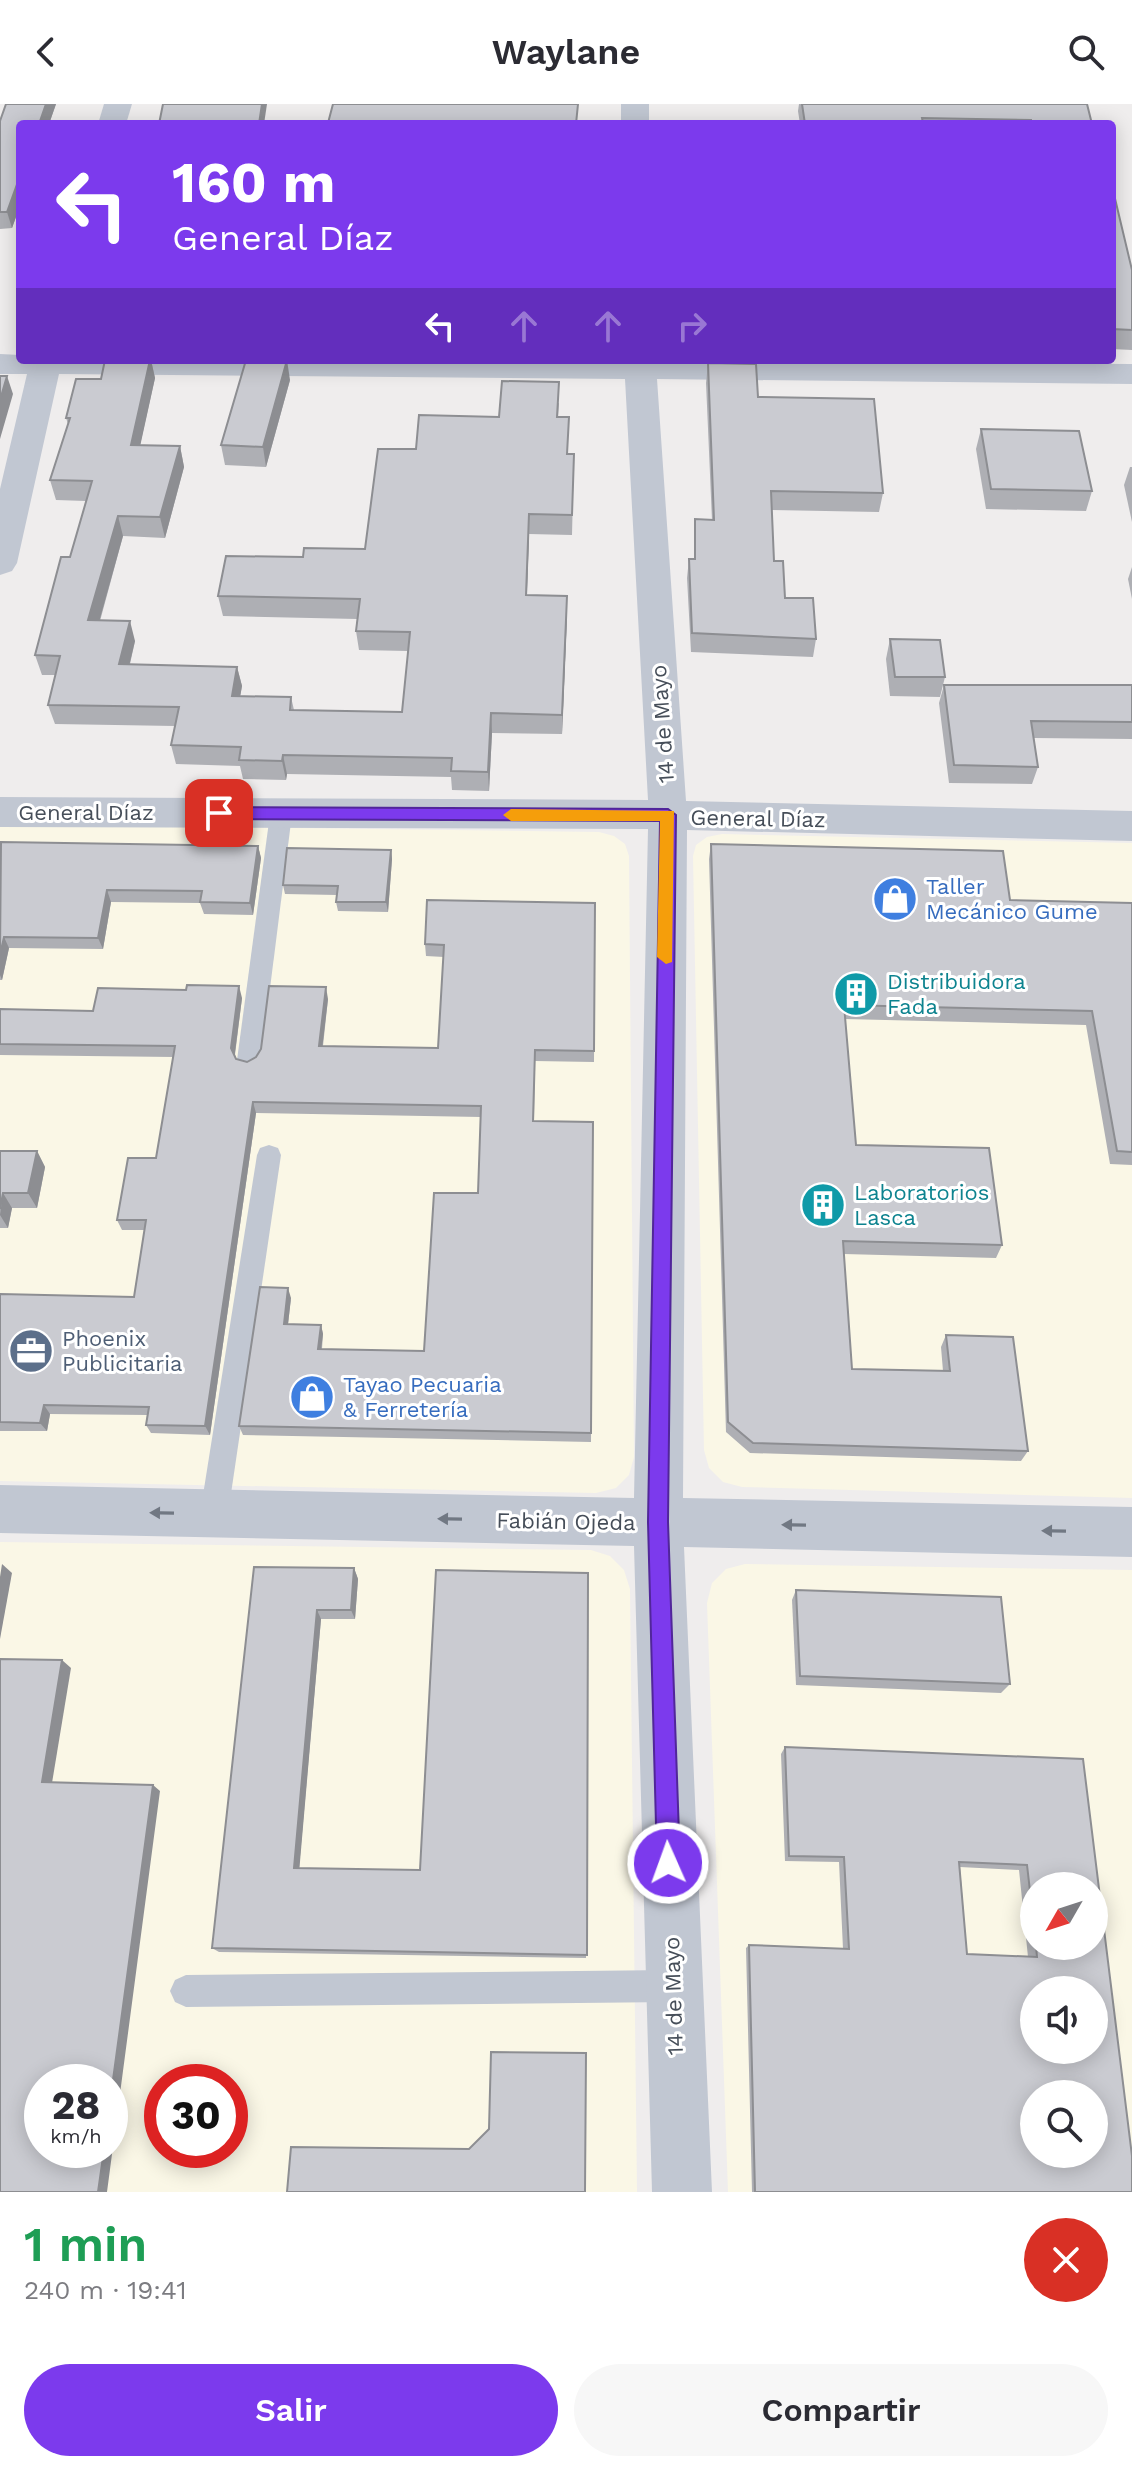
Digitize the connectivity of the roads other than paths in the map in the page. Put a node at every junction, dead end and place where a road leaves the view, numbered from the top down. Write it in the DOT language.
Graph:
graph roads {
  1 [pos="46,364"];
  2 [pos="640,364"];
  3 [pos="1132,374"];
  4 [pos="0,563"];
  5 [pos="0,812"];
  6 [pos="281,814"];
  7 [pos="668,815"];
  8 [pos="1132,826"];
  9 [pos="249,1060"];
  10 [pos="269,1155"];
  11 [pos="0,1509"];
  12 [pos="214,1514"];
  13 [pos="658,1522"];
  14 [pos="1132,1532"];
  15 [pos="672,1986"];
  16 [pos="186,1991"];
  17 [pos="682,2192"];
  1 -- 4 [label="street"];
  2 -- 3 [label="street"];
  2 -- 7 [label="street, 14 de Mayo"];
  5 -- 6 [label="street, General Díaz"];
  6 -- 7 [label="street, General Díaz"];
  6 -- 9 [label="lane"];
  7 -- 8 [label="street, General Díaz"];
  7 -- 13 [label="street, 14 de Mayo"];
  10 -- 12 [label="lane"];
  12 -- 11 [label="street, Fabián Ojeda, one-way"];
  13 -- 12 [label="street, Fabián Ojeda, one-way"];
  14 -- 13 [label="street, Fabián Ojeda, one-way"];
  13 -- 15 [label="street, 14 de Mayo"];
  15 -- 16 [label="lane"];
  15 -- 17 [label="street, 14 de Mayo"];
}
